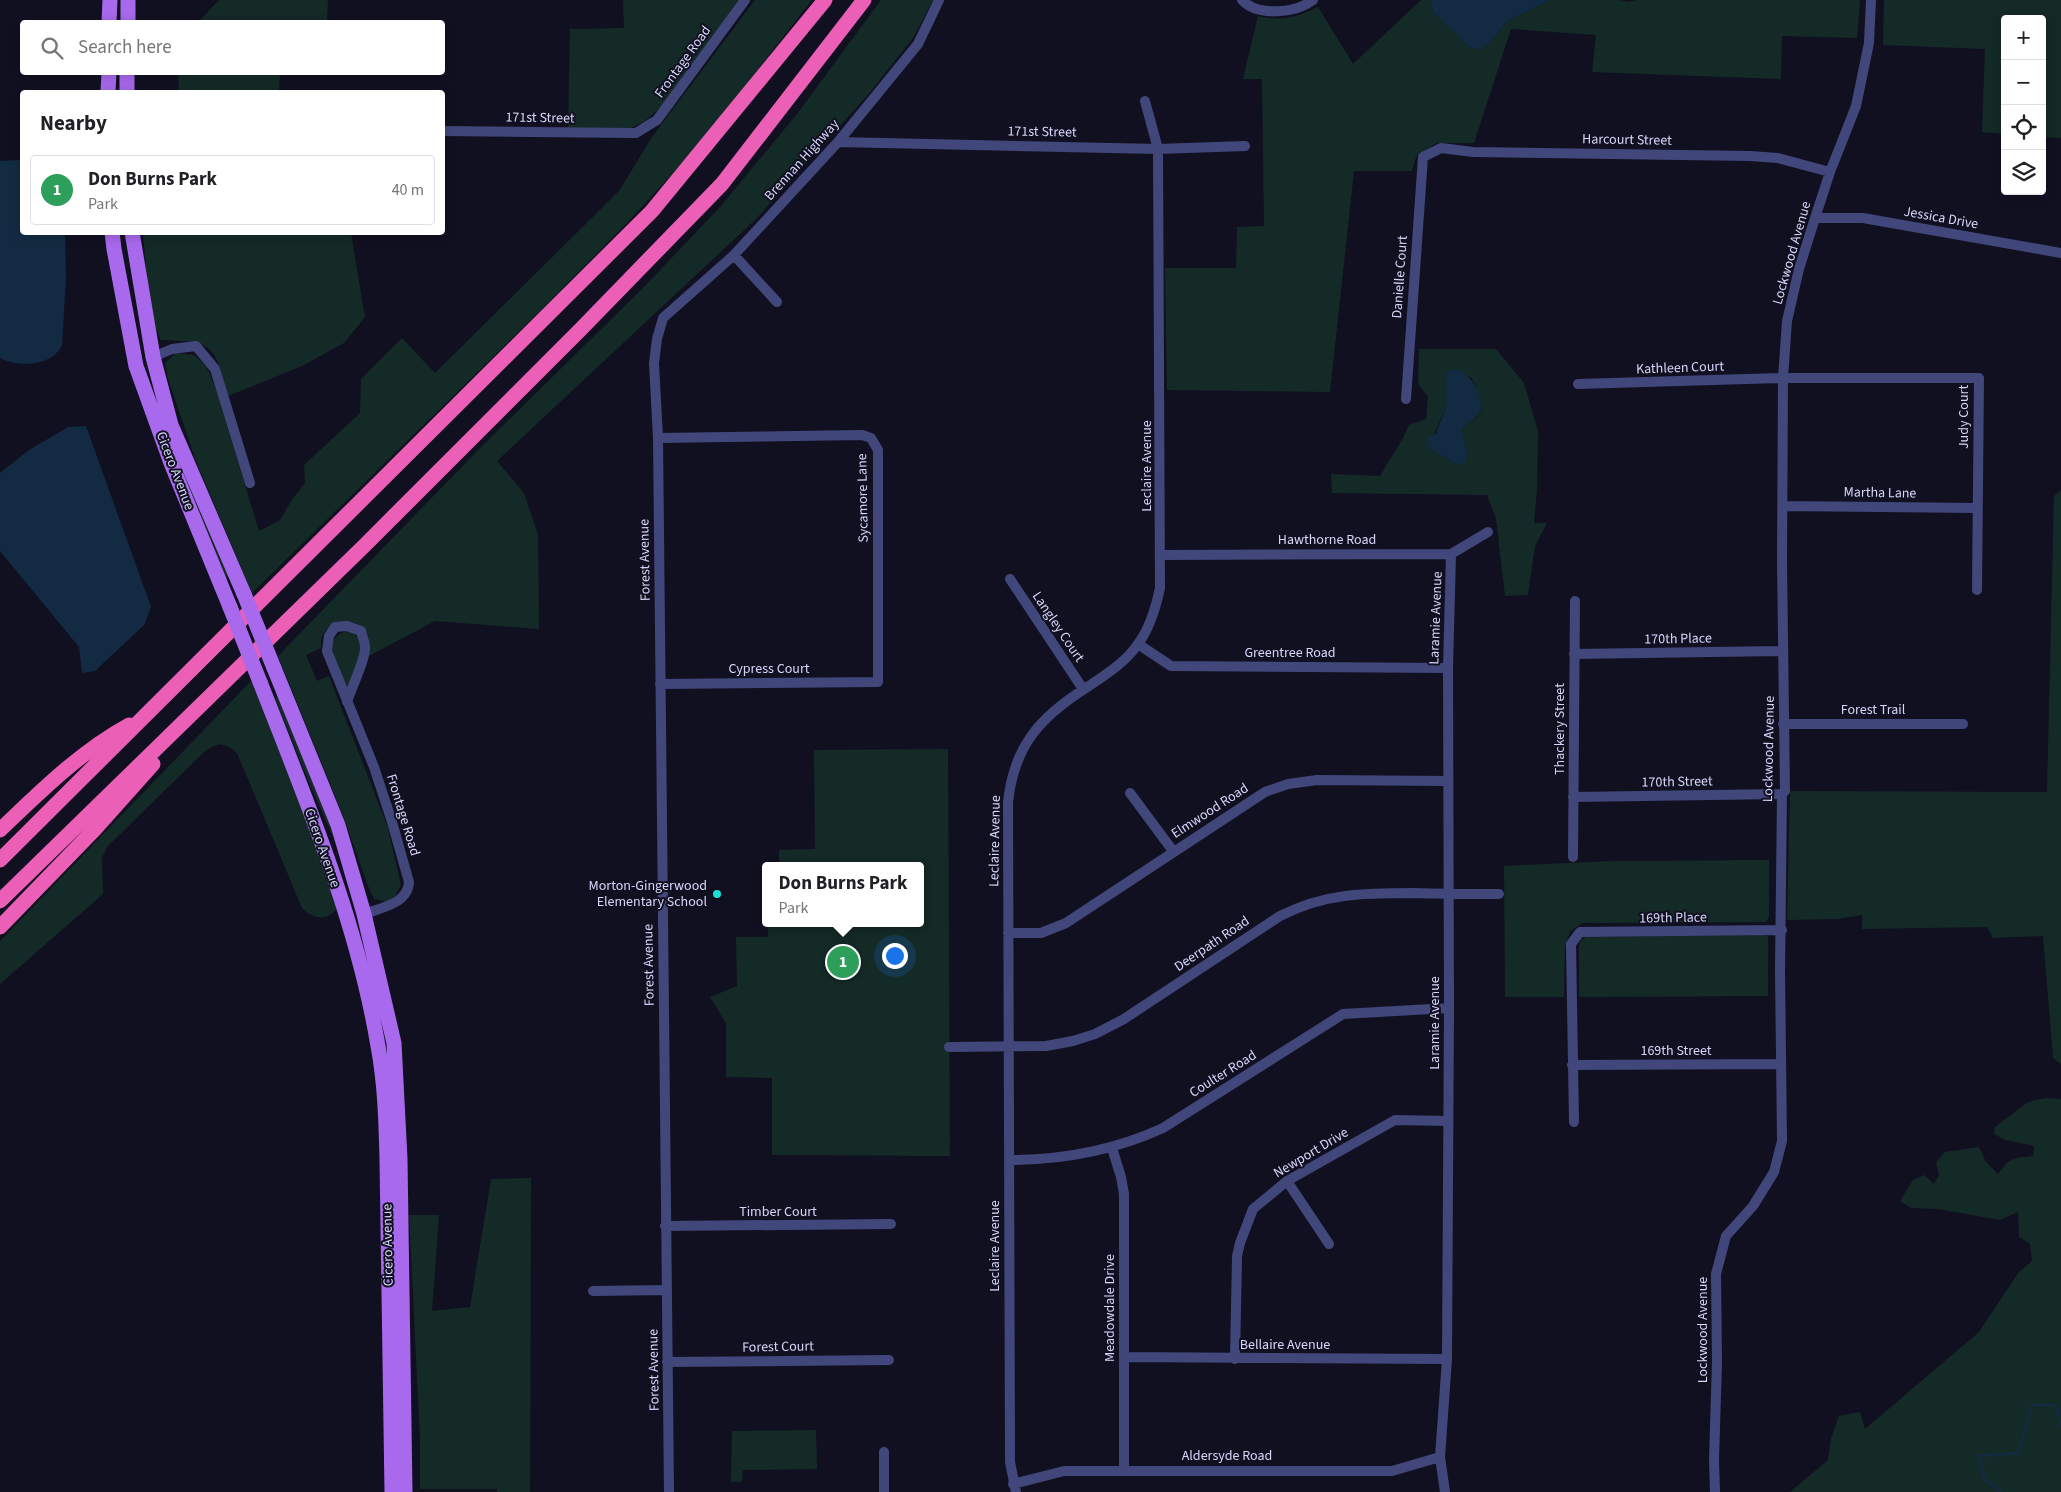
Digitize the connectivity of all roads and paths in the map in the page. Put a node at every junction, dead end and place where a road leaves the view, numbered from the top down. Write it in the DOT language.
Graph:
graph roads {
  1 [pos="110,0"];
  2 [pos="128,0"];
  3 [pos="745,0"];
  4 [pos="825,0"];
  5 [pos="864,0"];
  6 [pos="939,0"];
  7 [pos="1242,0"];
  8 [pos="1313,0"];
  9 [pos="1871,0"];
  10 [pos="110,20"];
  11 [pos="128,20"];
  12 [pos="109,75"];
  13 [pos="127,75"];
  14 [pos="108,90"];
  15 [pos="127,90"];
  16 [pos="1145,101"];
  17 [pos="445,131"];
  18 [pos="636,133"];
  19 [pos="838,142"];
  20 [pos="1245,146"];
  21 [pos="1158,149"];
  22 [pos="1423,157"];
  23 [pos="1830,172"];
  24 [pos="1815,218"];
  25 [pos="112,235"];
  26 [pos="132,235"];
  27 [pos="2061,253"];
  28 [pos="734,256"];
  29 [pos="777,302"];
  30 [pos="663,318"];
  31 [pos="152,357"];
  32 [pos="1783,378"];
  33 [pos="1578,384"];
  34 [pos="1406,399"];
  35 [pos="658,438"];
  36 [pos="250,482"];
  37 [pos="1783,506"];
  38 [pos="1977,508"];
  39 [pos="1488,532"];
  40 [pos="1451,554"];
  41 [pos="1161,555"];
  42 [pos="1010,579"];
  43 [pos="1977,590"];
  44 [pos="1575,601"];
  45 [pos="1138,644"];
  46 [pos="1783,651"];
  47 [pos="1574,654"];
  48 [pos="1448,668"];
  49 [pos="238,669"];
  50 [pos="878,682"];
  51 [pos="660,684"];
  52 [pos="1083,690"];
  53 [pos="347,702"];
  54 [pos="143,717"];
  55 [pos="1783,724"];
  56 [pos="1963,724"];
  57 [pos="1448,781"];
  58 [pos="1130,793"];
  59 [pos="1782,794"];
  60 [pos="1573,797"];
  61 [pos="0,830"];
  62 [pos="1173,851"];
  63 [pos="1573,857"];
  64 [pos="0,860"];
  65 [pos="1447,894"];
  66 [pos="1499,894"];
  67 [pos="0,901"];
  68 [pos="364,914"];
  69 [pos="348,921"];
  70 [pos="0,927"];
  71 [pos="1782,930"];
  72 [pos="1008,933"];
  73 [pos="1449,1008"];
  74 [pos="949,1046"];
  75 [pos="1008,1047"];
  76 [pos="1781,1064"];
  77 [pos="1572,1065"];
  78 [pos="1448,1121"];
  79 [pos="1574,1122"];
  80 [pos="1112,1148"];
  81 [pos="1009,1160"];
  82 [pos="1287,1181"];
  83 [pos="891,1224"];
  84 [pos="665,1226"];
  85 [pos="1328,1244"];
  86 [pos="593,1290"];
  87 [pos="666,1290"];
  88 [pos="1124,1358"];
  89 [pos="1235,1359"];
  90 [pos="1447,1359"];
  91 [pos="889,1360"];
  92 [pos="667,1362"];
  93 [pos="884,1452"];
  94 [pos="1440,1457"];
  95 [pos="1124,1470"];
  96 [pos="1014,1488"];
  97 [pos="392,1492"];
  98 [pos="405,1492"];
  99 [pos="668,1492"];
  100 [pos="884,1492"];
  101 [pos="1445,1492"];
  102 [pos="1716,1492"];
  1 -- 10 [label="main road"];
  2 -- 11 [label="main road"];
  3 -- 18 [label="street, Frontage Road"];
  4 -- 54 [label="highway"];
  5 -- 49 [label="highway"];
  6 -- 19 [label="street, Brennan Highway"];
  7 -- 8 [label="street"];
  9 -- 23 [label="street, Lockwood Avenue"];
  12 -- 14 [label="main road"];
  13 -- 15 [label="main road"];
  16 -- 21 [label="street, Leclaire Avenue"];
  17 -- 18 [label="street, 171st Street"];
  19 -- 21 [label="street, 171st Street"];
  19 -- 28 [label="street, Brennan Highway"];
  20 -- 21 [label="street, 171st Street"];
  21 -- 41 [label="street, Leclaire Avenue"];
  22 -- 23 [label="street, Harcourt Street"];
  22 -- 34 [label="street, Danielle Court"];
  23 -- 24 [label="street, Lockwood Avenue"];
  24 -- 27 [label="street, Jessica Drive"];
  24 -- 32 [label="street, Lockwood Avenue"];
  25 -- 69 [label="main road, Cicero Avenue, bridge"];
  26 -- 31 [label="main road, Cicero Avenue"];
  28 -- 29 [label="street"];
  28 -- 30 [label="street, Brennan Highway"];
  30 -- 35 [label="street, Forest Avenue"];
  31 -- 36 [label="street"];
  31 -- 68 [label="main road, Cicero Avenue, bridge"];
  32 -- 33 [label="street, Kathleen Court"];
  32 -- 37 [label="street, Lockwood Avenue"];
  32 -- 38 [label="street, Judy Court"];
  35 -- 50 [label="street, Sycamore Lane"];
  35 -- 51 [label="street, Forest Avenue"];
  37 -- 38 [label="street, Martha Lane"];
  37 -- 46 [label="street, Lockwood Avenue"];
  38 -- 43 [label="street, Judy Court"];
  39 -- 40 [label="street"];
  40 -- 41 [label="street, Hawthorne Road"];
  40 -- 48 [label="street, Laramie Avenue"];
  41 -- 45 [label="street, Leclaire Avenue"];
  42 -- 52 [label="street, Langley Court"];
  44 -- 47 [label="street, Thackery Street"];
  45 -- 48 [label="street, Greentree Road"];
  45 -- 52 [label="street, Leclaire Avenue"];
  46 -- 47 [label="street, 170th Place"];
  46 -- 55 [label="street, Lockwood Avenue"];
  47 -- 60 [label="street, Thackery Street"];
  48 -- 57 [label="street, Laramie Avenue"];
  49 -- 67 [label="highway"];
  49 -- 70 [label="highway"];
  50 -- 51 [label="street, Cypress Court"];
  51 -- 84 [label="street, Forest Avenue"];
  52 -- 72 [label="street, Leclaire Avenue"];
  53 -- 53 [label="street, Frontage Road"];
  53 -- 68 [label="street, Frontage Road"];
  54 -- 61 [label="highway"];
  54 -- 64 [label="highway"];
  55 -- 56 [label="street, Forest Trail"];
  55 -- 59 [label="street, Lockwood Avenue"];
  57 -- 62 [label="street, Elmwood Road"];
  57 -- 65 [label="street, Laramie Avenue"];
  58 -- 62 [label="street"];
  59 -- 60 [label="street, 170th Street"];
  59 -- 71 [label="street, Lockwood Avenue"];
  60 -- 63 [label="street, Thackery Street"];
  62 -- 72 [label="street, Elmwood Road"];
  65 -- 66 [label="street, Deerpath Road"];
  65 -- 73 [label="street, Laramie Avenue"];
  65 -- 75 [label="street, Deerpath Road"];
  68 -- 69 [label="main road"];
  68 -- 98 [label="main road, Cicero Avenue"];
  69 -- 97 [label="main road, Cicero Avenue"];
  71 -- 76 [label="street, Lockwood Avenue"];
  71 -- 77 [label="street, 169th Place"];
  72 -- 75 [label="street, Leclaire Avenue"];
  73 -- 78 [label="street, Laramie Avenue"];
  73 -- 80 [label="street, Coulter Road"];
  74 -- 75 [label="street, Deerpath Road"];
  75 -- 81 [label="street, Leclaire Avenue"];
  76 -- 77 [label="street, 169th Street"];
  76 -- 102 [label="street, Lockwood Avenue"];
  77 -- 79 [label="street"];
  78 -- 82 [label="street, Newport Drive"];
  78 -- 90 [label="street, Laramie Avenue"];
  80 -- 81 [label="street, Coulter Road"];
  80 -- 88 [label="street, Meadowdale Drive"];
  81 -- 96 [label="street, Leclaire Avenue"];
  82 -- 85 [label="street"];
  82 -- 89 [label="street, Newport Drive"];
  83 -- 84 [label="street, Timber Court"];
  84 -- 87 [label="street, Forest Avenue"];
  86 -- 87 [label="street"];
  87 -- 92 [label="street, Forest Avenue"];
  88 -- 89 [label="street, Bellaire Avenue"];
  88 -- 95 [label="street, Meadowdale Drive"];
  89 -- 90 [label="street, Bellaire Avenue"];
  90 -- 94 [label="street, Laramie Avenue"];
  91 -- 92 [label="street, Forest Court"];
  92 -- 99 [label="street, Forest Avenue"];
  93 -- 100 [label="street"];
  94 -- 95 [label="street, Aldersyde Road"];
  94 -- 101 [label="street, Laramie Avenue"];
  95 -- 96 [label="street, Aldersyde Road"];
}
